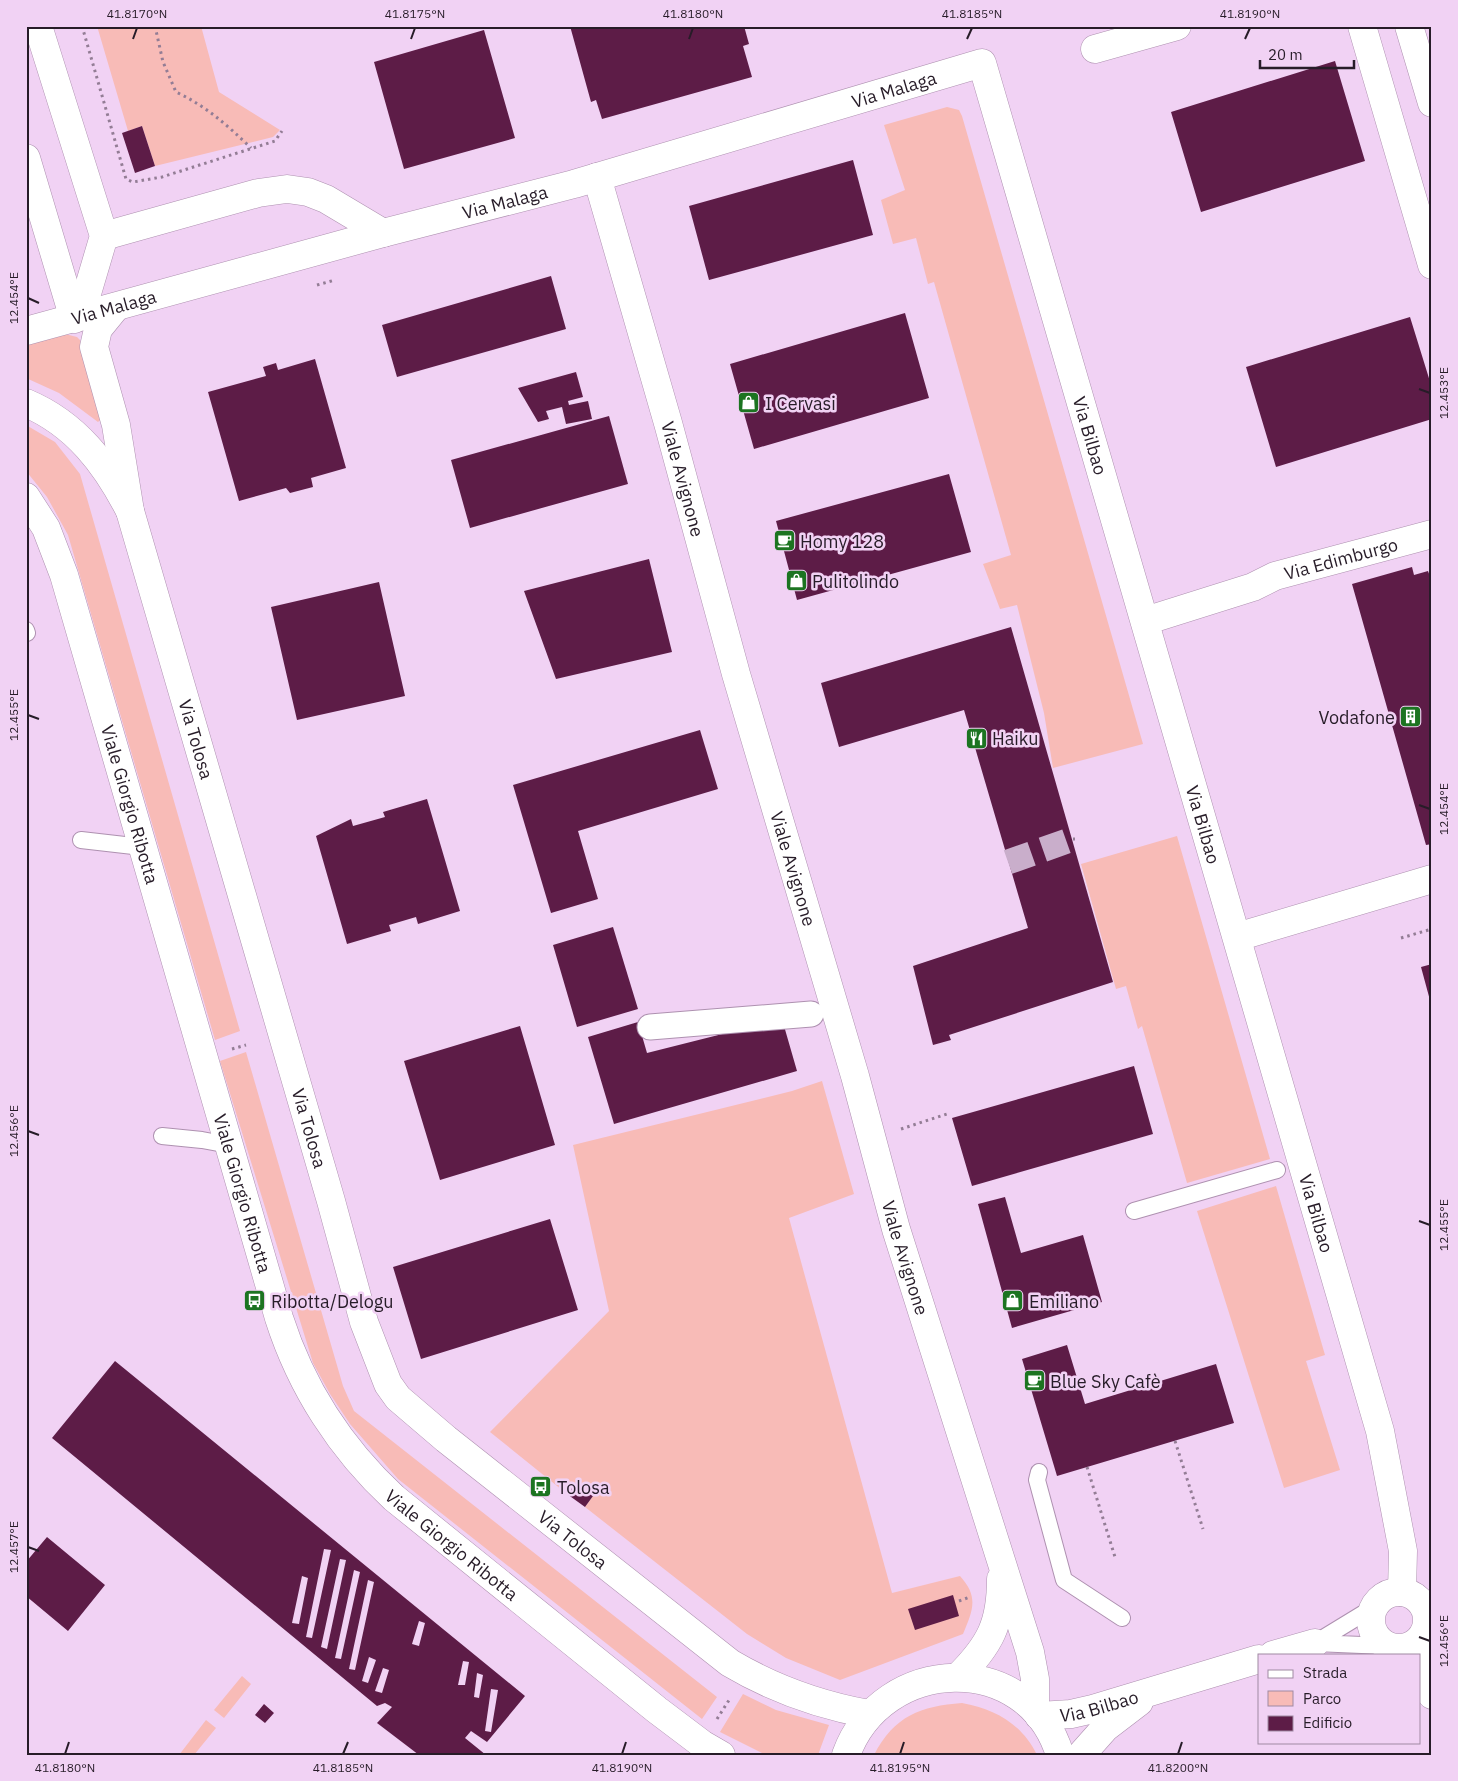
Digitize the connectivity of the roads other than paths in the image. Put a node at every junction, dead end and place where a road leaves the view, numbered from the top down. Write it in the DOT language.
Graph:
graph roads {
  1 [pos="38,26"];
  2 [pos="1177,26"];
  3 [pos="1362,26"];
  4 [pos="1410,26"];
  5 [pos="1096,50"];
  6 [pos="982,62"];
  7 [pos="1432,103"];
  8 [pos="26,158"];
  9 [pos="597,177"];
  10 [pos="382,233"];
  11 [pos="104,236"];
  12 [pos="1432,265"];
  13 [pos="116,307"];
  14 [pos="77,318"];
  15 [pos="26,331"];
  16 [pos="26,403"];
  17 [pos="26,497"];
  18 [pos="130,511"];
  19 [pos="1432,534"];
  20 [pos="1144,621"];
  21 [pos="81,840"];
  22 [pos="142,847"];
  23 [pos="1432,879"];
  24 [pos="1237,937"];
  25 [pos="811,1014"];
  26 [pos="650,1027"];
  27 [pos="162,1136"];
  28 [pos="229,1145"];
  29 [pos="1277,1170"];
  30 [pos="1134,1211"];
  31 [pos="1039,1472"];
  32 [pos="1000,1557"];
  33 [pos="1402,1592"];
  34 [pos="1374,1607"];
  35 [pos="1122,1618"];
  36 [pos="1315,1643"];
  37 [pos="1417,1643"];
  38 [pos="1385,1646"];
  39 [pos="1276,1654"];
  40 [pos="1258,1659"];
  41 [pos="958,1677"];
  42 [pos="1158,1688"];
  43 [pos="1432,1695"];
  44 [pos="1037,1713"];
  45 [pos="869,1714"];
  46 [pos="721,1755"];
  47 [pos="846,1755"];
  48 [pos="1060,1755"];
  49 [pos="1081,1755"];
  1 -- 11 [label="street"];
  2 -- 5 [label="street"];
  3 -- 12 [label="street"];
  4 -- 7 [label="street"];
  6 -- 9 [label="street, Via Malaga"];
  6 -- 20 [label="street, Via Bilbao"];
  8 -- 14 [label="street"];
  9 -- 10 [label="street, Via Malaga"];
  9 -- 32 [label="street, Viale Avignone"];
  10 -- 11 [label="street"];
  10 -- 13 [label="street, Via Malaga"];
  11 -- 14 [label="street"];
  13 -- 14 [label="street, Via Malaga"];
  13 -- 18 [label="street, Via Tolosa"];
  14 -- 15 [label="street, Via Malaga"];
  16 -- 18 [label="street"];
  17 -- 22 [label="street, Viale Giorgio Ribotta"];
  18 -- 45 [label="street, Via Tolosa"];
  19 -- 20 [label="street, Via Edimburgo"];
  20 -- 24 [label="street, Via Bilbao"];
  21 -- 22 [label="lane"];
  22 -- 28 [label="street, Viale Giorgio Ribotta"];
  23 -- 24 [label="street"];
  24 -- 33 [label="street, Via Bilbao"];
  25 -- 26 [label="street"];
  27 -- 28 [label="lane"];
  28 -- 46 [label="street, Viale Giorgio Ribotta"];
  29 -- 30 [label="lane"];
  31 -- 35 [label="lane"];
  32 -- 41 [label="street, Viale Avignone"];
  32 -- 44 [label="street, Viale Avignone"];
  33 -- 34 [label="street"];
  33 -- 37 [label="street"];
  34 -- 36 [label="lane"];
  34 -- 38 [label="street"];
  36 -- 38 [label="lane"];
  36 -- 39 [label="street"];
  37 -- 38 [label="street"];
  37 -- 43 [label="street"];
  40 -- 42 [label="street, Via Bilbao"];
  41 -- 44 [label="street"];
  41 -- 45 [label="street"];
  42 -- 44 [label="street, Via Bilbao"];
  42 -- 49 [label="street, Via Bilbao"];
  44 -- 48 [label="street"];
  45 -- 47 [label="street"];
}
